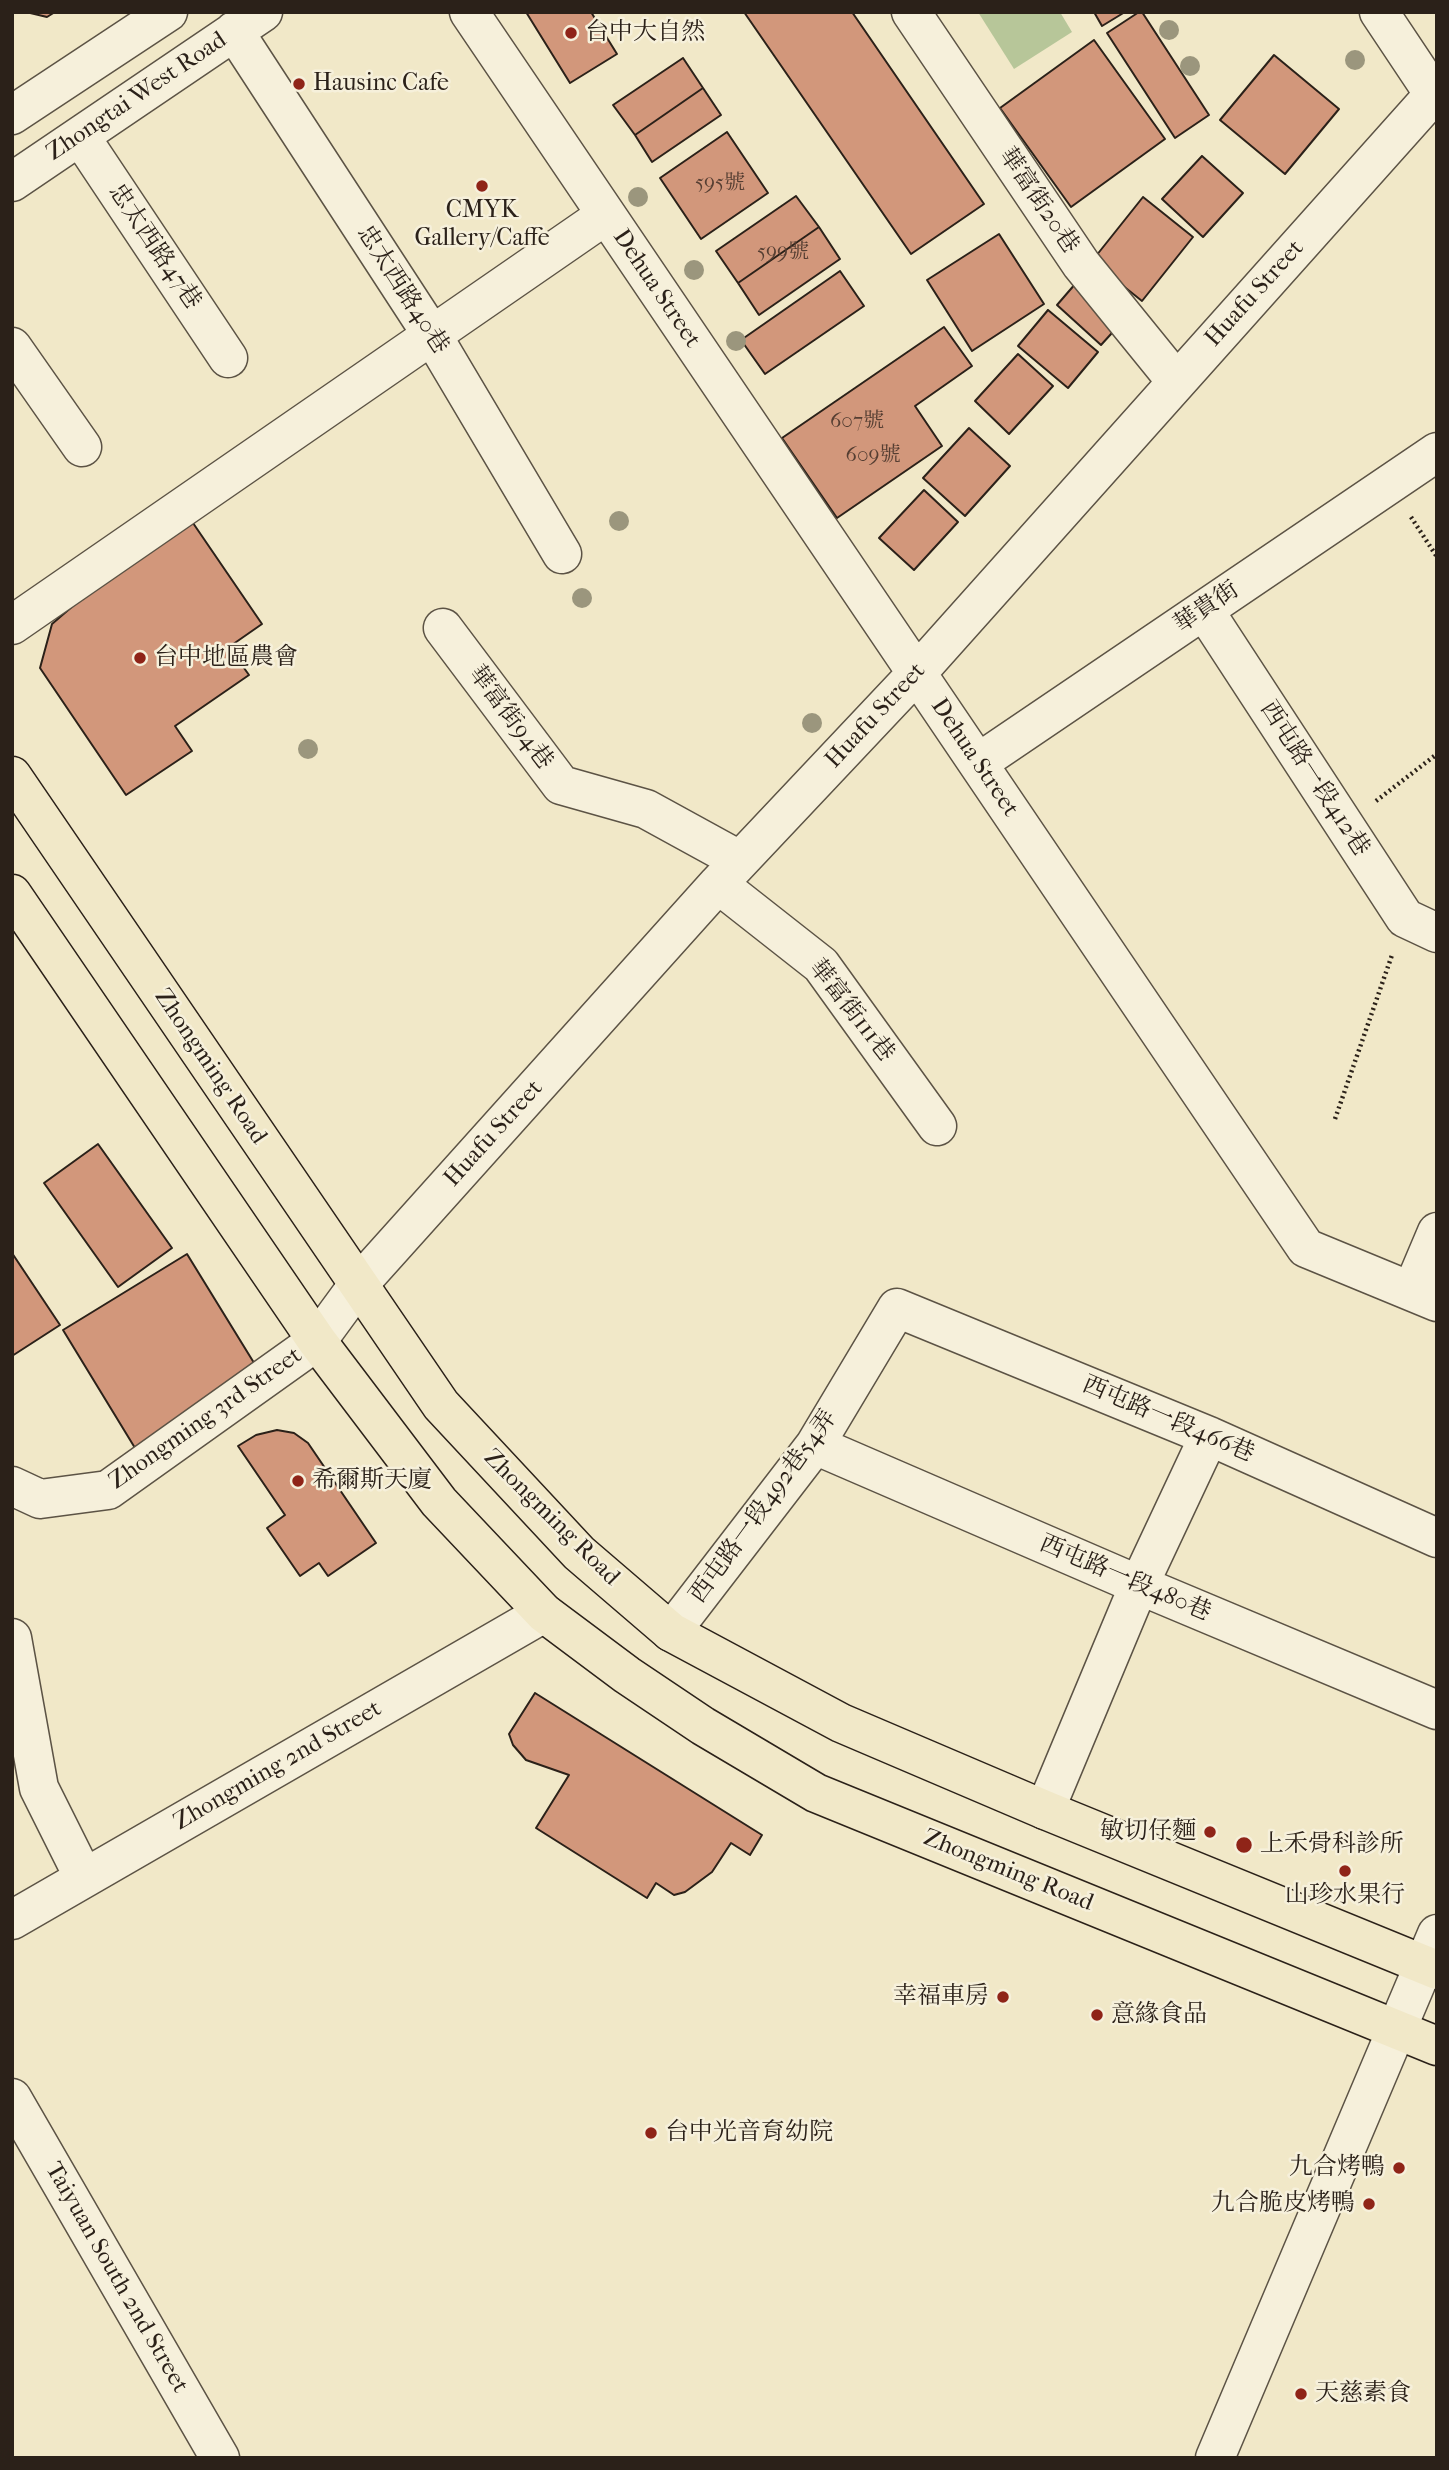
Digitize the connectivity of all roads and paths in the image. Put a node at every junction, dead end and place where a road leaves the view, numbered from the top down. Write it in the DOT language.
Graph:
graph roads {
  1 [pos="168,12"];
  2 [pos="469,12"];
  3 [pos="911,12"];
  4 [pos="1379,12"];
  5 [pos="248,22"];
  6 [pos="1436,95"];
  7 [pos="12,115"];
  8 [pos="80,136"];
  9 [pos="12,182"];
  10 [pos="606,215"];
  11 [pos="432,335"];
  12 [pos="12,347"];
  13 [pos="228,358"];
  14 [pos="1177,381"];
  15 [pos="82,447"];
  16 [pos="1437,452"];
  17 [pos="1390,484"];
  18 [pos="562,554"];
  19 [pos="1437,557"];
  20 [pos="1205,610"];
  21 [pos="12,625"];
  22 [pos="443,628"];
  23 [pos="916,674"];
  24 [pos="1437,754"];
  25 [pos="978,763"];
  26 [pos="12,776"];
  27 [pos="1345,825"];
  28 [pos="729,872"];
  29 [pos="12,894"];
  30 [pos="1421,926"];
  31 [pos="1335,1119"];
  32 [pos="937,1126"];
  33 [pos="1437,1231"];
  34 [pos="358,1285"];
  35 [pos="1424,1297"];
  36 [pos="897,1308"];
  37 [pos="317,1341"];
  38 [pos="1209,1436"];
  39 [pos="815,1445"];
  40 [pos="12,1486"];
  41 [pos="1437,1538"];
  42 [pos="1139,1586"];
  43 [pos="544,1613"];
  44 [pos="671,1632"];
  45 [pos="12,1638"];
  46 [pos="1437,1710"];
  47 [pos="1045,1810"];
  48 [pos="84,1878"];
  49 [pos="12,1920"];
  50 [pos="1432,1957"];
  51 [pos="1396,2029"];
  52 [pos="1437,2046"];
  53 [pos="12,2098"];
  54 [pos="220,2458"];
  55 [pos="1215,2458"];
  1 -- 7 [label="street"];
  2 -- 10 [label="street, Dehua Street"];
  3 -- 14 [label="street, 華富街20巷"];
  4 -- 6 [label="street"];
  5 -- 8 [label="street, Zhongtai West Road"];
  5 -- 11 [label="street, 忠太西路40巷"];
  6 -- 14 [label="street, Huafu Street"];
  8 -- 9 [label="street, Zhongtai West Road"];
  8 -- 13 [label="street, 忠太西路47巷"];
  10 -- 11 [label="street"];
  10 -- 23 [label="street, Dehua Street"];
  11 -- 18 [label="street, 忠太西路40巷"];
  11 -- 21 [label="street"];
  12 -- 15 [label="street"];
  14 -- 23 [label="street, Huafu Street"];
  16 -- 17 [label="street, 華貴街"];
  17 -- 19 [label="path"];
  17 -- 20 [label="street, 華貴街"];
  20 -- 25 [label="street, 華貴街"];
  20 -- 27 [label="street, 西屯路一段412巷"];
  22 -- 28 [label="street, 華富街94巷"];
  23 -- 25 [label="street, Dehua Street"];
  23 -- 28 [label="street, Huafu Street"];
  24 -- 27 [label="path"];
  25 -- 35 [label="street, Dehua Street"];
  26 -- 34 [label="main road, Zhongming Road"];
  27 -- 30 [label="street, 西屯路一段412巷"];
  28 -- 32 [label="street, 華富街111巷"];
  28 -- 34 [label="street, Huafu Street"];
  29 -- 37 [label="main road, Zhongming Road"];
  30 -- 31 [label="path"];
  33 -- 35 [label="street"];
  34 -- 37 [label="street, Huafu Street"];
  34 -- 44 [label="main road, Zhongming Road"];
  36 -- 38 [label="street, 西屯路一段466巷"];
  36 -- 39 [label="street, 西屯路一段492巷54弄"];
  37 -- 40 [label="street, Zhongming 3rd Street"];
  37 -- 43 [label="main road, Zhongming Road"];
  38 -- 41 [label="street, 西屯路一段466巷"];
  38 -- 42 [label="street"];
  39 -- 42 [label="street, 西屯路一段480巷"];
  39 -- 44 [label="street, 西屯路一段492巷54弄"];
  42 -- 46 [label="street, 西屯路一段480巷"];
  42 -- 47 [label="street"];
  43 -- 48 [label="street, Zhongming 2nd Street"];
  43 -- 51 [label="main road, Zhongming Road"];
  44 -- 47 [label="main road, Zhongming Road"];
  45 -- 48 [label="street"];
  47 -- 50 [label="main road, Zhongming Road"];
  48 -- 49 [label="street, Zhongming 2nd Street"];
  50 -- 51 [label="street"];
  51 -- 52 [label="main road, Zhongming Road"];
  51 -- 55 [label="street"];
  53 -- 54 [label="street, Taiyuan South 2nd Street"];
}
